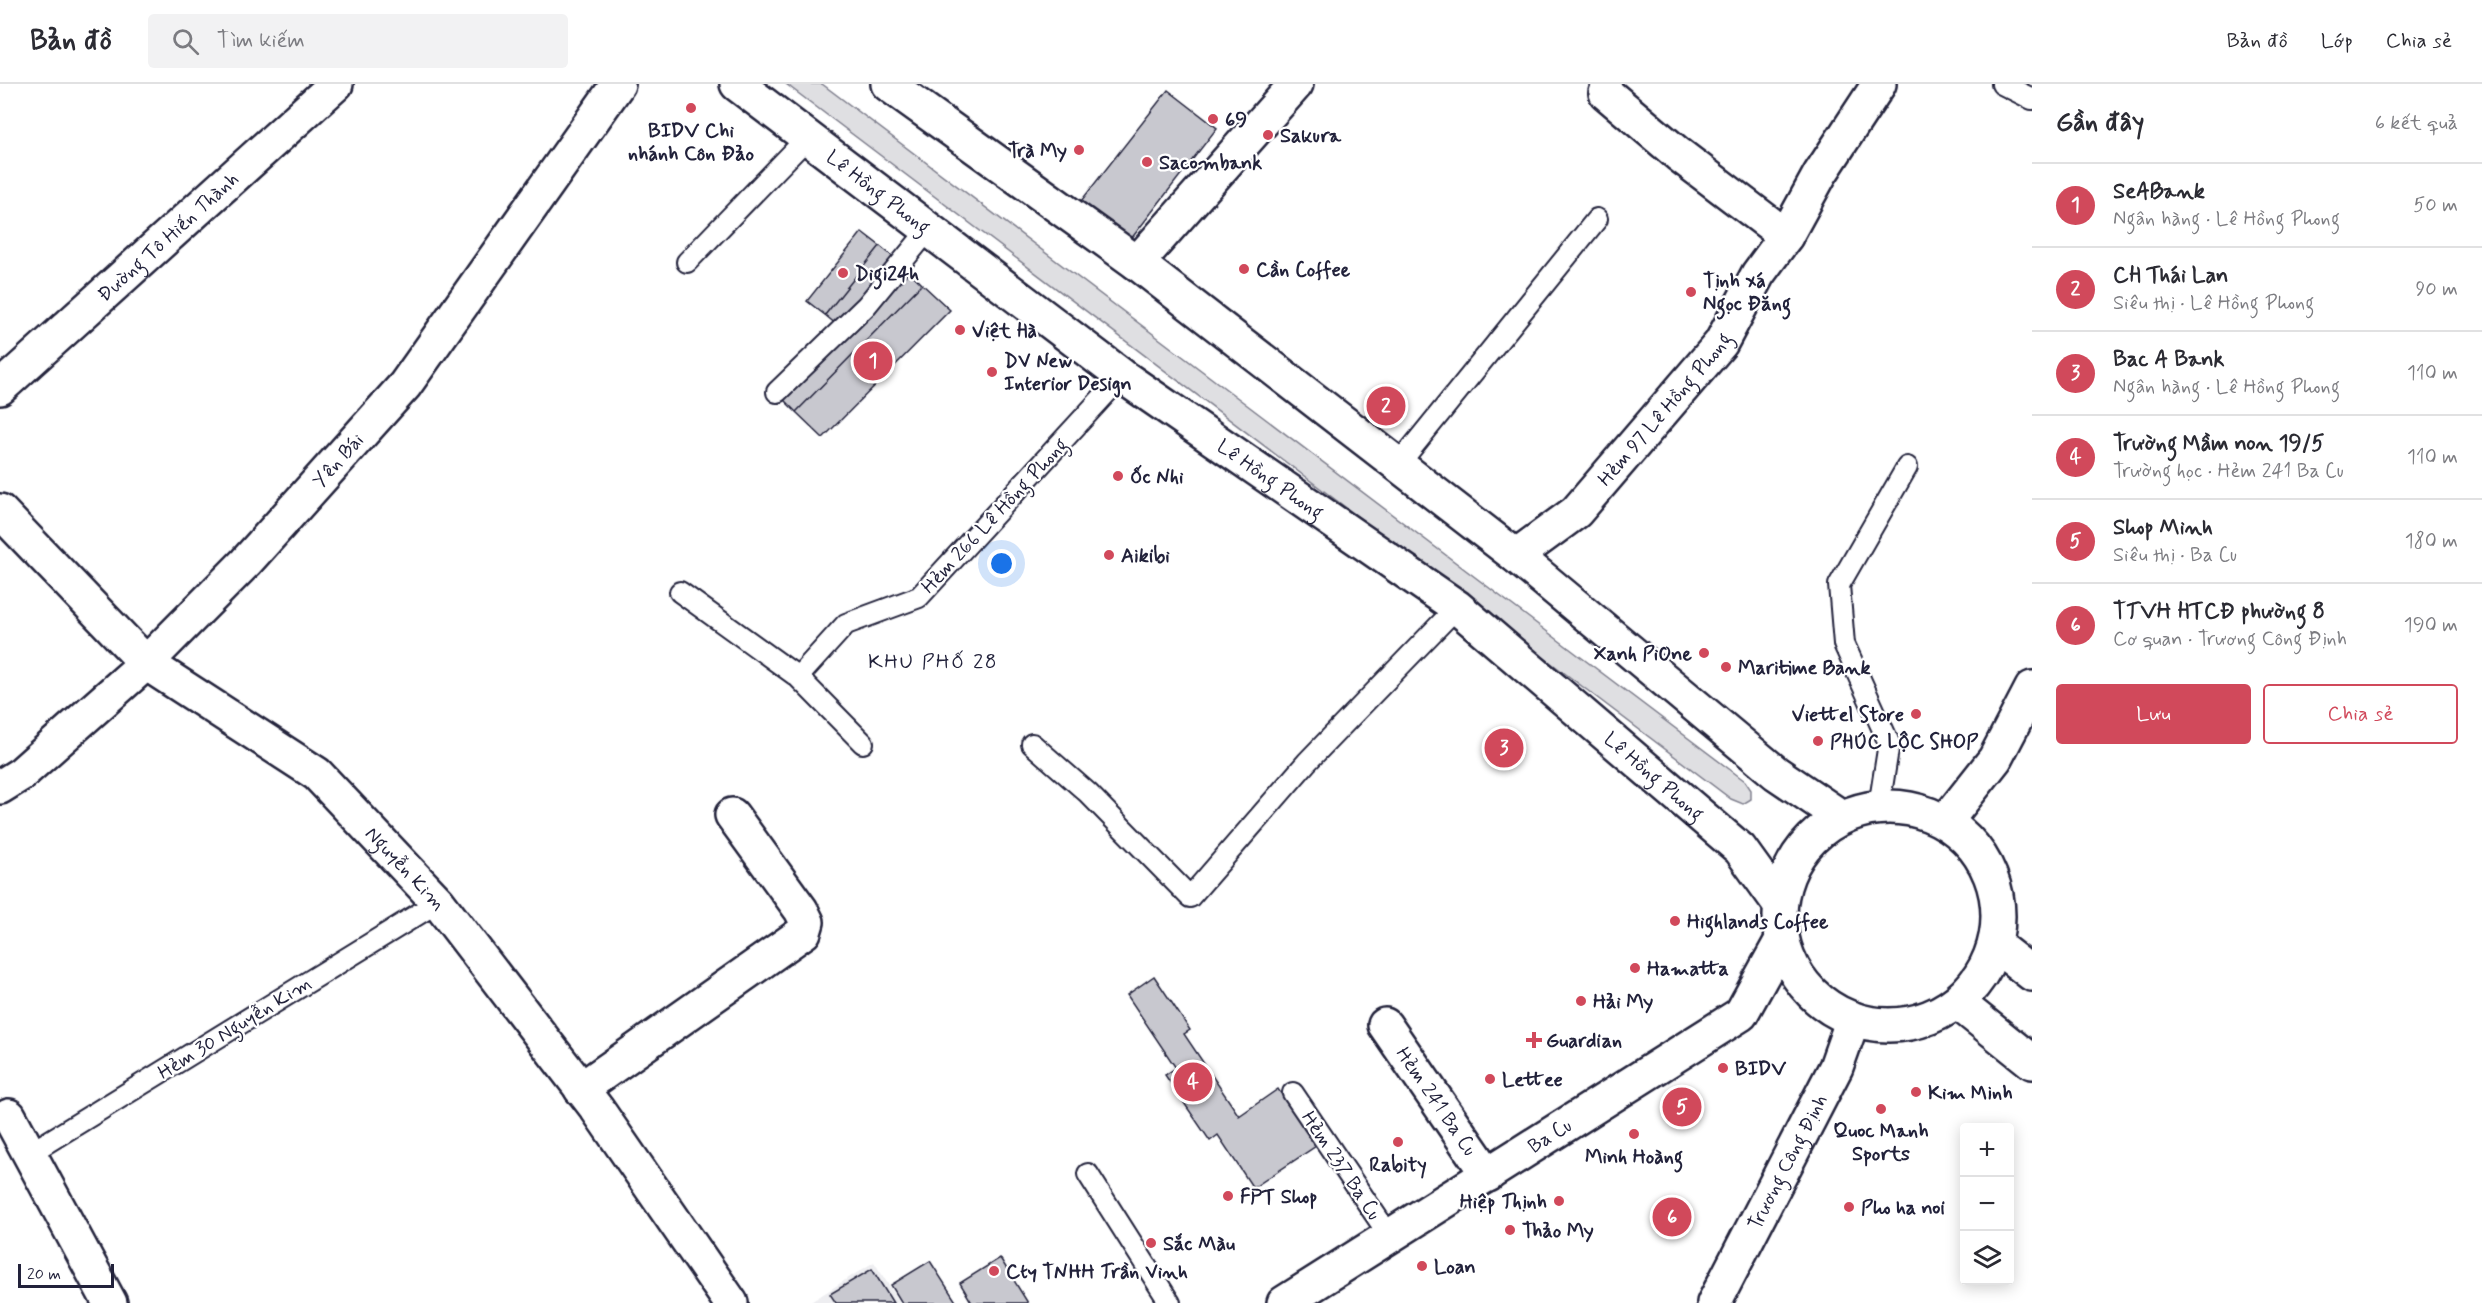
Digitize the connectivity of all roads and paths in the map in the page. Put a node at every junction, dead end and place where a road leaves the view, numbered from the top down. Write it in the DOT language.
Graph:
graph roads {
  1 [pos="336,84"];
  2 [pos="618,84"];
  3 [pos="737,84"];
  4 [pos="888,84"];
  5 [pos="1296,84"];
  6 [pos="1879,84"];
  7 [pos="2002,84"];
  8 [pos="1606,93"];
  9 [pos="2032,99"];
  10 [pos="808,137"];
  11 [pos="1597,219"];
  12 [pos="929,229"];
  13 [pos="1786,236"];
  14 [pos="687,262"];
  15 [pos="1137,264"];
  16 [pos="1122,376"];
  17 [pos="0,388"];
  18 [pos="777,392"];
  19 [pos="1398,465"];
  20 [pos="1907,467"];
  21 [pos="0,511"];
  22 [pos="1516,556"];
  23 [pos="680,592"];
  24 [pos="1457,607"];
  25 [pos="146,663"];
  26 [pos="798,678"];
  27 [pos="2032,688"];
  28 [pos="863,743"];
  29 [pos="1032,744"];
  30 [pos="0,787"];
  31 [pos="1879,807"];
  32 [pos="732,816"];
  33 [pos="1841,817"];
  34 [pos="1946,821"];
  35 [pos="438,902"];
  36 [pos="1779,903"];
  37 [pos="1782,940"];
  38 [pos="1995,945"];
  39 [pos="2032,974"];
  40 [pos="1957,1002"];
  41 [pos="1852,1019"];
  42 [pos="1385,1025"];
  43 [pos="2032,1062"];
  44 [pos="581,1089"];
  45 [pos="1293,1093"];
  46 [pos="5,1118"];
  47 [pos="30,1153"];
  48 [pos="1088,1174"];
  49 [pos="1488,1175"];
  50 [pos="1391,1238"];
  51 [pos="110,1303"];
  52 [pos="731,1303"];
  53 [pos="1170,1303"];
  54 [pos="1284,1303"];
  55 [pos="1714,1303"];
  1 -- 17 [label="main road, Đường Tô Hiến Thành"];
  2 -- 25 [label="main road, Yên Bái"];
  3 -- 10 [label="main road, Lê Hồng Phong"];
  4 -- 15 [label="main road"];
  5 -- 15 [label="main road"];
  6 -- 13 [label="main road, Hẻm 97 Lê Hồng Phong"];
  7 -- 9 [label="lane"];
  8 -- 13 [label="main road"];
  10 -- 12 [label="main road, Lê Hồng Phong"];
  10 -- 14 [label="lane"];
  11 -- 19 [label="lane"];
  12 -- 16 [label="main road, Lê Hồng Phong"];
  12 -- 18 [label="lane"];
  13 -- 22 [label="main road, Hẻm 97 Lê Hồng Phong"];
  15 -- 19 [label="main road"];
  16 -- 24 [label="main road, Lê Hồng Phong"];
  16 -- 26 [label="lane, Hẻm 266 Lê Hồng Phong"];
  19 -- 22 [label="main road"];
  20 -- 31 [label="lane"];
  21 -- 25 [label="main road, Nguyễn Kim"];
  22 -- 33 [label="main road"];
  23 -- 26 [label="lane"];
  24 -- 29 [label="lane"];
  24 -- 36 [label="main road, Lê Hồng Phong"];
  25 -- 30 [label="main road, Yên Bái"];
  25 -- 35 [label="main road, Nguyễn Kim"];
  26 -- 28 [label="lane"];
  27 -- 34 [label="main road"];
  31 -- 33 [label="main road"];
  31 -- 34 [label="main road"];
  32 -- 44 [label="main road"];
  33 -- 36 [label="main road"];
  34 -- 38 [label="main road"];
  35 -- 44 [label="main road, Nguyễn Kim"];
  35 -- 47 [label="lane, Hẻm 30 Nguyễn Kim"];
  36 -- 37 [label="main road"];
  37 -- 41 [label="main road"];
  37 -- 49 [label="main road, Ba Cu"];
  38 -- 39 [label="main road"];
  38 -- 40 [label="main road"];
  40 -- 41 [label="main road"];
  40 -- 43 [label="main road"];
  41 -- 55 [label="main road, Trương Công Định"];
  42 -- 49 [label="main road, Hẻm 241 Ba Cu"];
  44 -- 52 [label="main road, Nguyễn Kim"];
  45 -- 50 [label="lane, Hẻm 237 Ba Cu"];
  46 -- 47 [label="main road"];
  47 -- 51 [label="main road"];
  48 -- 53 [label="lane"];
  49 -- 50 [label="main road, Ba Cu"];
  50 -- 54 [label="main road, Ba Cu"];
}
